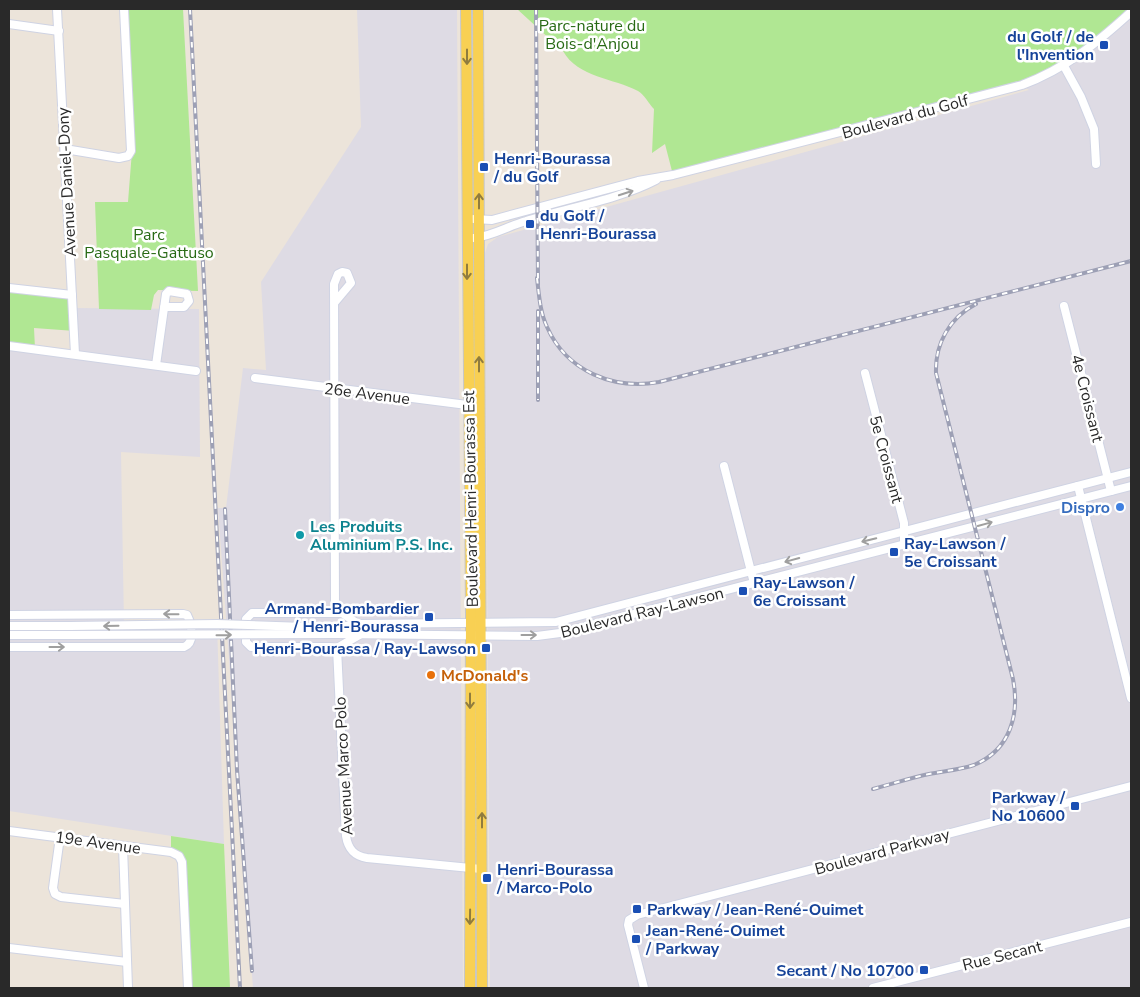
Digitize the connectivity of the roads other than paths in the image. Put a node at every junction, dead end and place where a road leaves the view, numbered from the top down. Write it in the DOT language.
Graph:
graph roads {
  1 [pos="58,9"];
  2 [pos="124,9"];
  3 [pos="466,9"];
  4 [pos="478,9"];
  5 [pos="1131,12"];
  6 [pos="9,24"];
  7 [pos="59,31"];
  8 [pos="1064,66"];
  9 [pos="65,149"];
  10 [pos="1096,164"];
  11 [pos="660,178"];
  12 [pos="468,219"];
  13 [pos="480,220"];
  14 [pos="479,238"];
  15 [pos="467,239"];
  16 [pos="9,288"];
  17 [pos="72,295"];
  18 [pos="335,302"];
  19 [pos="1064,306"];
  20 [pos="164,308"];
  21 [pos="9,346"];
  22 [pos="75,354"];
  23 [pos="156,365"];
  24 [pos="196,371"];
  25 [pos="865,373"];
  26 [pos="255,378"];
  27 [pos="334,388"];
  28 [pos="468,406"];
  29 [pos="479,406"];
  30 [pos="724,466"];
  31 [pos="1131,472"];
  32 [pos="1108,478"];
  33 [pos="1078,486"];
  34 [pos="1131,486"];
  35 [pos="1111,491"];
  36 [pos="1081,499"];
  37 [pos="904,531"];
  38 [pos="904,544"];
  39 [pos="751,570"];
  40 [pos="728,576"];
  41 [pos="754,584"];
  42 [pos="732,589"];
  43 [pos="341,613"];
  44 [pos="9,615"];
  45 [pos="481,622"];
  46 [pos="470,623"];
  47 [pos="358,624"];
  48 [pos="9,626"];
  49 [pos="336,631"];
  50 [pos="362,634"];
  51 [pos="475,635"];
  52 [pos="9,636"];
  53 [pos="9,647"];
  54 [pos="337,648"];
  55 [pos="1131,698"];
  56 [pos="1131,786"];
  57 [pos="9,831"];
  58 [pos="60,837"];
  59 [pos="123,846"];
  60 [pos="476,869"];
  61 [pos="125,904"];
  62 [pos="1131,922"];
  63 [pos="9,948"];
  64 [pos="127,962"];
  65 [pos="128,988"];
  66 [pos="188,988"];
  67 [pos="470,988"];
  68 [pos="482,988"];
  69 [pos="644,988"];
  70 [pos="873,988"];
  1 -- 7 [label="street, Avenue Daniel-Dony"];
  2 -- 9 [label="street"];
  3 -- 12 [label="main road, Boulevard Henri-Bourassa Est, one-way"];
  13 -- 4 [label="main road, Boulevard Henri-Bourassa Est, one-way"];
  5 -- 8 [label="street, Boulevard du Golf"];
  6 -- 7 [label="street"];
  7 -- 9 [label="street, Avenue Daniel-Dony"];
  8 -- 10 [label="street"];
  8 -- 11 [label="street, Boulevard du Golf"];
  9 -- 17 [label="street, Avenue Daniel-Dony"];
  11 -- 13 [label="street, Boulevard du Golf"];
  14 -- 11 [label="street, Boulevard du Golf, one-way"];
  12 -- 13 [label="street, Boulevard du Golf"];
  12 -- 15 [label="main road, Boulevard Henri-Bourassa Est"];
  13 -- 14 [label="main road, Boulevard Henri-Bourassa Est"];
  14 -- 15 [label="street, Boulevard du Golf"];
  29 -- 14 [label="main road, Boulevard Henri-Bourassa Est, one-way"];
  15 -- 28 [label="main road, Boulevard Henri-Bourassa Est, one-way"];
  16 -- 17 [label="street"];
  17 -- 22 [label="street, Avenue Daniel-Dony"];
  18 -- 27 [label="street"];
  19 -- 32 [label="street, 4e Croissant"];
  20 -- 23 [label="street"];
  21 -- 22 [label="street"];
  22 -- 23 [label="street"];
  23 -- 24 [label="street"];
  25 -- 37 [label="street, 5e Croissant"];
  26 -- 27 [label="street, 26e Avenue"];
  27 -- 28 [label="street, 26e Avenue"];
  27 -- 43 [label="street"];
  28 -- 29 [label="street, 26e Avenue"];
  28 -- 46 [label="main road, Boulevard Henri-Bourassa Est"];
  29 -- 45 [label="main road, Boulevard Henri-Bourassa Est"];
  30 -- 39 [label="street"];
  31 -- 32 [label="street, Boulevard Ray-Lawson"];
  32 -- 33 [label="street, Boulevard Ray-Lawson"];
  32 -- 35 [label="street, 4e Croissant"];
  33 -- 36 [label="street"];
  33 -- 37 [label="street, Boulevard Ray-Lawson"];
  34 -- 35 [label="street, Boulevard Ray-Lawson"];
  35 -- 36 [label="street, Boulevard Ray-Lawson"];
  38 -- 36 [label="street, Boulevard Ray-Lawson, one-way"];
  36 -- 55 [label="street"];
  37 -- 38 [label="street, 5e Croissant"];
  37 -- 39 [label="street, Boulevard Ray-Lawson, one-way"];
  38 -- 41 [label="street, Boulevard Ray-Lawson"];
  39 -- 40 [label="street, Boulevard Ray-Lawson"];
  39 -- 41 [label="street"];
  40 -- 42 [label="street"];
  40 -- 45 [label="street, Boulevard Ray-Lawson"];
  41 -- 42 [label="street, Boulevard Ray-Lawson"];
  51 -- 42 [label="street, Boulevard Ray-Lawson, one-way"];
  43 -- 47 [label="street"];
  43 -- 54 [label="street"];
  53 -- 44 [label="street, one-way"];
  45 -- 46 [label="street, Boulevard Ray-Lawson"];
  45 -- 51 [label="main road, Boulevard Henri-Bourassa Est"];
  46 -- 47 [label="street, Boulevard Ray-Lawson"];
  46 -- 51 [label="main road, Boulevard Henri-Bourassa Est"];
  47 -- 49 [label="street, Boulevard Ray-Lawson"];
  49 -- 48 [label="street, one-way, bridge"];
  49 -- 50 [label="street, Boulevard Ray-Lawson"];
  52 -- 49 [label="street, one-way, bridge"];
  50 -- 51 [label="street, Boulevard Ray-Lawson"];
  50 -- 54 [label="street"];
  51 -- 60 [label="main road, Boulevard Henri-Bourassa Est"];
  54 -- 60 [label="street, Avenue Marco Polo"];
  56 -- 69 [label="street, Boulevard Parkway"];
  57 -- 58 [label="street, 19e Avenue"];
  58 -- 59 [label="street, 19e Avenue"];
  58 -- 61 [label="street"];
  59 -- 61 [label="street"];
  59 -- 66 [label="street, 19e Avenue"];
  60 -- 67 [label="main road, Boulevard Henri-Bourassa Est, one-way"];
  60 -- 68 [label="main road, Boulevard Henri-Bourassa Est"];
  61 -- 64 [label="street"];
  62 -- 70 [label="street, Rue Secant"];
  63 -- 64 [label="street"];
  64 -- 65 [label="street"];
}
